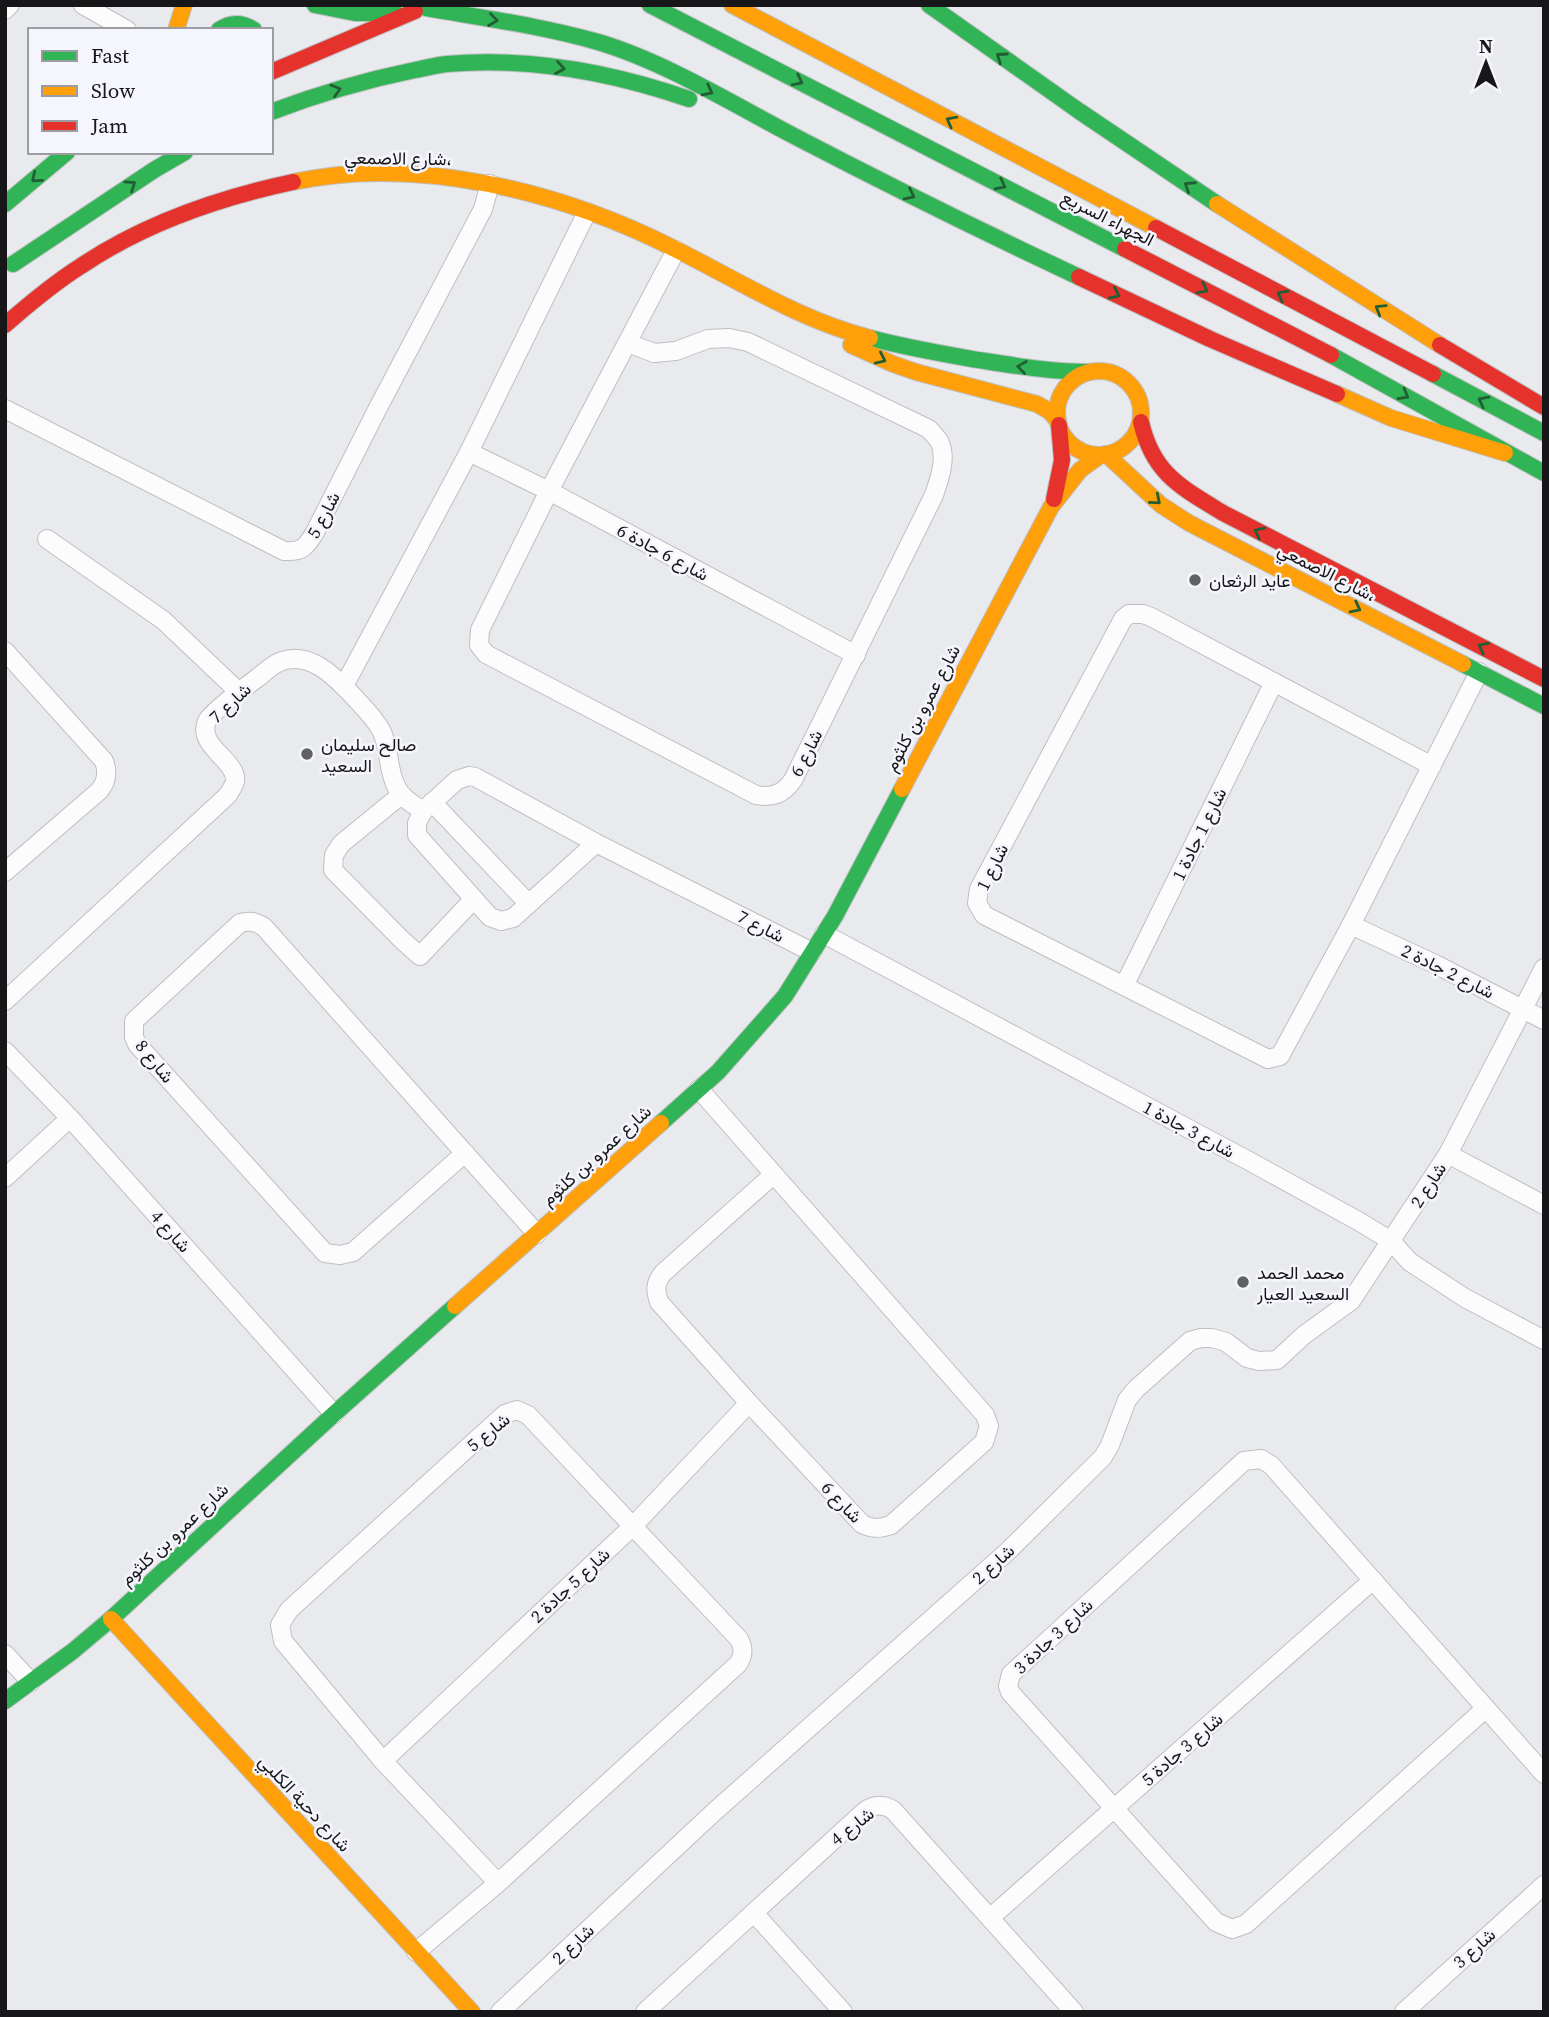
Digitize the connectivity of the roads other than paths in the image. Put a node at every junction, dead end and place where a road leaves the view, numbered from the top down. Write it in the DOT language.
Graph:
graph roads {
  1 [pos="10,5"];
  2 [pos="83,5"];
  3 [pos="184,5"];
  4 [pos="315,5"];
  5 [pos="650,5"];
  6 [pos="732,5"];
  7 [pos="929,5"];
  8 [pos="426,8"];
  9 [pos="5,10"];
  10 [pos="123,28"];
  11 [pos="177,28"];
  12 [pos="222,28"];
  13 [pos="250,28"];
  14 [pos="273,71"];
  15 [pos="273,111"];
  16 [pos="817,148"];
  17 [pos="65,154"];
  18 [pos="182,154"];
  19 [pos="123,171"];
  20 [pos="490,184"];
  21 [pos="5,204"];
  22 [pos="587,212"];
  23 [pos="676,250"];
  24 [pos="9,267"];
  25 [pos="800,314"];
  26 [pos="5,325"];
  27 [pos="628,343"];
  28 [pos="1090,372"];
  29 [pos="1544,407"];
  30 [pos="5,408"];
  31 [pos="1140,422"];
  32 [pos="1058,423"];
  33 [pos="1544,433"];
  34 [pos="469,452"];
  35 [pos="1505,453"];
  36 [pos="1103,454"];
  37 [pos="1544,473"];
  38 [pos="549,491"];
  39 [pos="1051,507"];
  40 [pos="47,539"];
  41 [pos="5,650"];
  42 [pos="856,655"];
  43 [pos="1479,672"];
  44 [pos="1544,679"];
  45 [pos="1274,682"];
  46 [pos="344,685"];
  47 [pos="239,692"];
  48 [pos="1544,706"];
  49 [pos="1432,766"];
  50 [pos="401,795"];
  51 [pos="427,807"];
  52 [pos="596,843"];
  53 [pos="5,872"];
  54 [pos="474,900"];
  55 [pos="528,903"];
  56 [pos="1351,925"];
  57 [pos="824,934"];
  58 [pos="812,952"];
  59 [pos="1544,968"];
  60 [pos="1124,986"];
  61 [pos="5,1001"];
  62 [pos="1523,1009"];
  63 [pos="1544,1020"];
  64 [pos="5,1051"];
  65 [pos="699,1089"];
  66 [pos="70,1118"];
  67 [pos="465,1153"];
  68 [pos="1448,1154"];
  69 [pos="773,1175"];
  70 [pos="5,1178"];
  71 [pos="1544,1205"];
  72 [pos="537,1234"];
  73 [pos="1391,1241"];
  74 [pos="1544,1340"];
  75 [pos="749,1403"];
  76 [pos="334,1414"];
  77 [pos="633,1526"];
  78 [pos="1373,1580"];
  79 [pos="111,1619"];
  80 [pos="5,1654"];
  81 [pos="31,1682"];
  82 [pos="5,1701"];
  83 [pos="1486,1708"];
  84 [pos="383,1760"];
  85 [pos="1544,1774"];
  86 [pos="1114,1808"];
  87 [pos="498,1884"];
  88 [pos="1544,1885"];
  89 [pos="754,1913"];
  90 [pos="991,1917"];
  91 [pos="416,1952"];
  92 [pos="472,2012"];
  93 [pos="500,2012"];
  94 [pos="645,2012"];
  95 [pos="843,2012"];
  96 [pos="1074,2012"];
  97 [pos="1404,2012"];
  1 -- 9 [label="street"];
  2 -- 10 [label="street"];
  3 -- 11 [label="main road"];
  4 -- 8 [label="main road"];
  5 -- 35 [label="main road, الجهراء السريع, one-way"];
  33 -- 6 [label="main road, الجهراء السريع, one-way"];
  29 -- 7 [label="main road, one-way"];
  8 -- 14 [label="main road"];
  8 -- 16 [label="main road, one-way"];
  12 -- 13 [label="main road"];
  15 -- 16 [label="main road, one-way"];
  16 -- 35 [label="main road, one-way"];
  17 -- 21 [label="main road, one-way"];
  24 -- 18 [label="main road, one-way"];
  19 -- 24 [label="main road"];
  20 -- 22 [label="main road, شارع الاصمعي،"];
  20 -- 26 [label="main road, شارع الاصمعي،"];
  20 -- 30 [label="street, شارع 5"];
  22 -- 23 [label="main road, شارع الاصمعي،"];
  22 -- 34 [label="street"];
  23 -- 25 [label="main road, شارع الاصمعي،"];
  23 -- 27 [label="street, شارع 6"];
  28 -- 25 [label="main road, شارع الاصمعي،, one-way"];
  25 -- 32 [label="main road, شارع الاصمعي،, one-way"];
  27 -- 38 [label="street, شارع 6"];
  27 -- 42 [label="street, شارع 6"];
  28 -- 31 [label="main road"];
  28 -- 32 [label="main road"];
  31 -- 36 [label="main road"];
  44 -- 31 [label="main road, شارع الاصمعي،, one-way"];
  32 -- 36 [label="main road"];
  32 -- 39 [label="main road, شارع عمرو بن كلثوم"];
  34 -- 38 [label="street, شارع 6 جادة 6"];
  34 -- 46 [label="street"];
  35 -- 37 [label="main road, الجهراء السريع"];
  36 -- 39 [label="main road, شارع عمرو بن كلثوم"];
  36 -- 43 [label="main road, شارع الاصمعي،, one-way"];
  38 -- 42 [label="street, شارع 6 جادة 6"];
  38 -- 42 [label="street, شارع 6"];
  39 -- 57 [label="main road, شارع عمرو بن كلثوم"];
  40 -- 47 [label="street"];
  41 -- 53 [label="street"];
  43 -- 48 [label="main road, شارع الاصمعي،"];
  43 -- 49 [label="street, شارع 1"];
  45 -- 49 [label="street, شارع 1"];
  45 -- 60 [label="street, شارع 1 جادة 1"];
  45 -- 60 [label="street, شارع 1"];
  46 -- 47 [label="street, شارع 7"];
  46 -- 50 [label="street, شارع 7"];
  47 -- 61 [label="street, شارع 7"];
  49 -- 56 [label="street, شارع 1"];
  50 -- 51 [label="street"];
  50 -- 54 [label="street"];
  51 -- 52 [label="street, شارع 7"];
  51 -- 54 [label="street"];
  51 -- 55 [label="street"];
  52 -- 55 [label="street"];
  52 -- 58 [label="street, شارع 7"];
  54 -- 55 [label="street"];
  56 -- 60 [label="street, شارع 1"];
  56 -- 62 [label="street, شارع 2 جادة 2"];
  57 -- 58 [label="main road, شارع عمرو بن كلثوم"];
  57 -- 73 [label="street, شارع 3 جادة 1"];
  58 -- 65 [label="main road, شارع عمرو بن كلثوم"];
  59 -- 62 [label="street, شارع 2"];
  62 -- 63 [label="street, شارع 2 جادة 2"];
  62 -- 68 [label="street, شارع 2"];
  64 -- 66 [label="street, شارع 4"];
  65 -- 69 [label="street, شارع 6"];
  65 -- 72 [label="main road, شارع عمرو بن كلثوم"];
  66 -- 70 [label="street"];
  66 -- 76 [label="street, شارع 4"];
  67 -- 67 [label="street, شارع 8"];
  67 -- 72 [label="street, شارع 8"];
  68 -- 71 [label="street, شارع 2"];
  68 -- 73 [label="street, شارع 2"];
  69 -- 75 [label="street, شارع 6"];
  69 -- 75 [label="street, شارع 6"];
  72 -- 76 [label="main road, شارع عمرو بن كلثوم"];
  73 -- 74 [label="street, شارع 3 جادة 1"];
  73 -- 93 [label="street, شارع 2"];
  75 -- 77 [label="street, شارع 5 جادة 2"];
  76 -- 79 [label="main road, شارع عمرو بن كلثوم"];
  77 -- 84 [label="street, شارع 5 جادة 2"];
  77 -- 84 [label="street, شارع 5"];
  77 -- 87 [label="street, شارع 5"];
  78 -- 83 [label="street, شارع 3 جادة 3"];
  78 -- 86 [label="street, شارع 3 جادة 5"];
  78 -- 86 [label="street, شارع 3 جادة 3"];
  79 -- 81 [label="main road, شارع عمرو بن كلثوم"];
  79 -- 91 [label="main road, شارع دحية الكلبي"];
  80 -- 81 [label="street"];
  81 -- 82 [label="main road, شارع عمرو بن كلثوم"];
  83 -- 85 [label="street, شارع 3 جادة 3"];
  83 -- 86 [label="street, شارع 3 جادة 3"];
  84 -- 87 [label="street, شارع 5"];
  86 -- 90 [label="street, شارع 3 جادة 5"];
  87 -- 91 [label="street, شارع 5"];
  88 -- 97 [label="street, شارع 3"];
  89 -- 90 [label="street, شارع 4"];
  89 -- 94 [label="street, شارع 4"];
  89 -- 95 [label="street"];
  90 -- 96 [label="street, شارع 4"];
  91 -- 92 [label="main road, شارع دحية الكلبي"];
}
